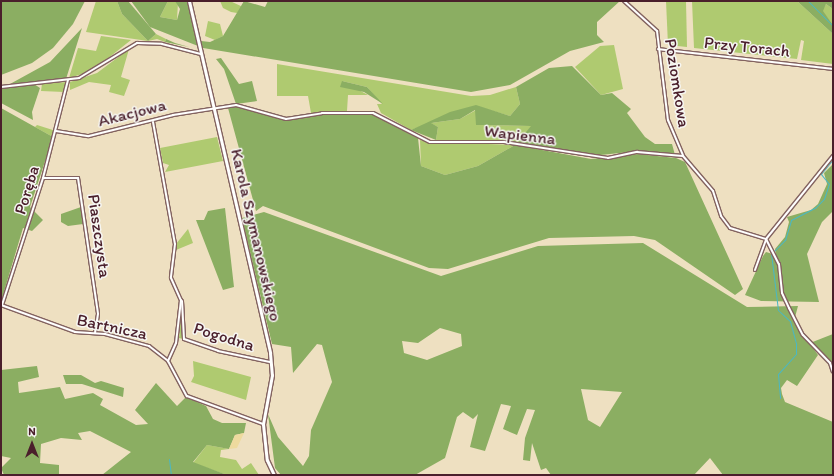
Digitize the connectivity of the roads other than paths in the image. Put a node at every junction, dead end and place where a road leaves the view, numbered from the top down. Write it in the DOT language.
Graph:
graph roads {
  1 [pos="190,1"];
  2 [pos="624,1"];
  3 [pos="658,49"];
  4 [pos="202,54"];
  5 [pos="833,69"];
  6 [pos="68,80"];
  7 [pos="1,87"];
  8 [pos="214,108"];
  9 [pos="153,122"];
  10 [pos="56,131"];
  11 [pos="683,156"];
  12 [pos="833,156"];
  13 [pos="43,178"];
  14 [pos="766,239"];
  15 [pos="755,270"];
  16 [pos="182,300"];
  17 [pos="2,305"];
  18 [pos="95,333"];
  19 [pos="168,361"];
  20 [pos="271,362"];
  21 [pos="833,372"];
  22 [pos="263,424"];
  23 [pos="274,475"];
  1 -- 4 [label="street, Karola Szymanowskiego"];
  2 -- 3 [label="street, Poziomkowa"];
  3 -- 5 [label="street, Przy Torach"];
  3 -- 11 [label="street, Poziomkowa"];
  4 -- 6 [label="street"];
  4 -- 8 [label="street, Karola Szymanowskiego"];
  6 -- 7 [label="street"];
  6 -- 10 [label="street, Poręba"];
  8 -- 9 [label="street, Akacjowa"];
  8 -- 11 [label="street, Wapienna"];
  8 -- 20 [label="street, Karola Szymanowskiego"];
  9 -- 10 [label="street, Akacjowa"];
  9 -- 16 [label="street"];
  10 -- 13 [label="street, Poręba"];
  11 -- 14 [label="street"];
  12 -- 14 [label="street"];
  13 -- 17 [label="street, Poręba"];
  13 -- 18 [label="street, Piaszczysta"];
  14 -- 15 [label="street"];
  14 -- 21 [label="street"];
  16 -- 19 [label="street"];
  16 -- 20 [label="street, Pogodna"];
  17 -- 18 [label="street, Bartnicza"];
  18 -- 19 [label="street, Bartnicza"];
  19 -- 22 [label="street, Bartnicza"];
  20 -- 22 [label="street, Karola Szymanowskiego"];
  22 -- 23 [label="street, Karola Szymanowskiego"];
}
